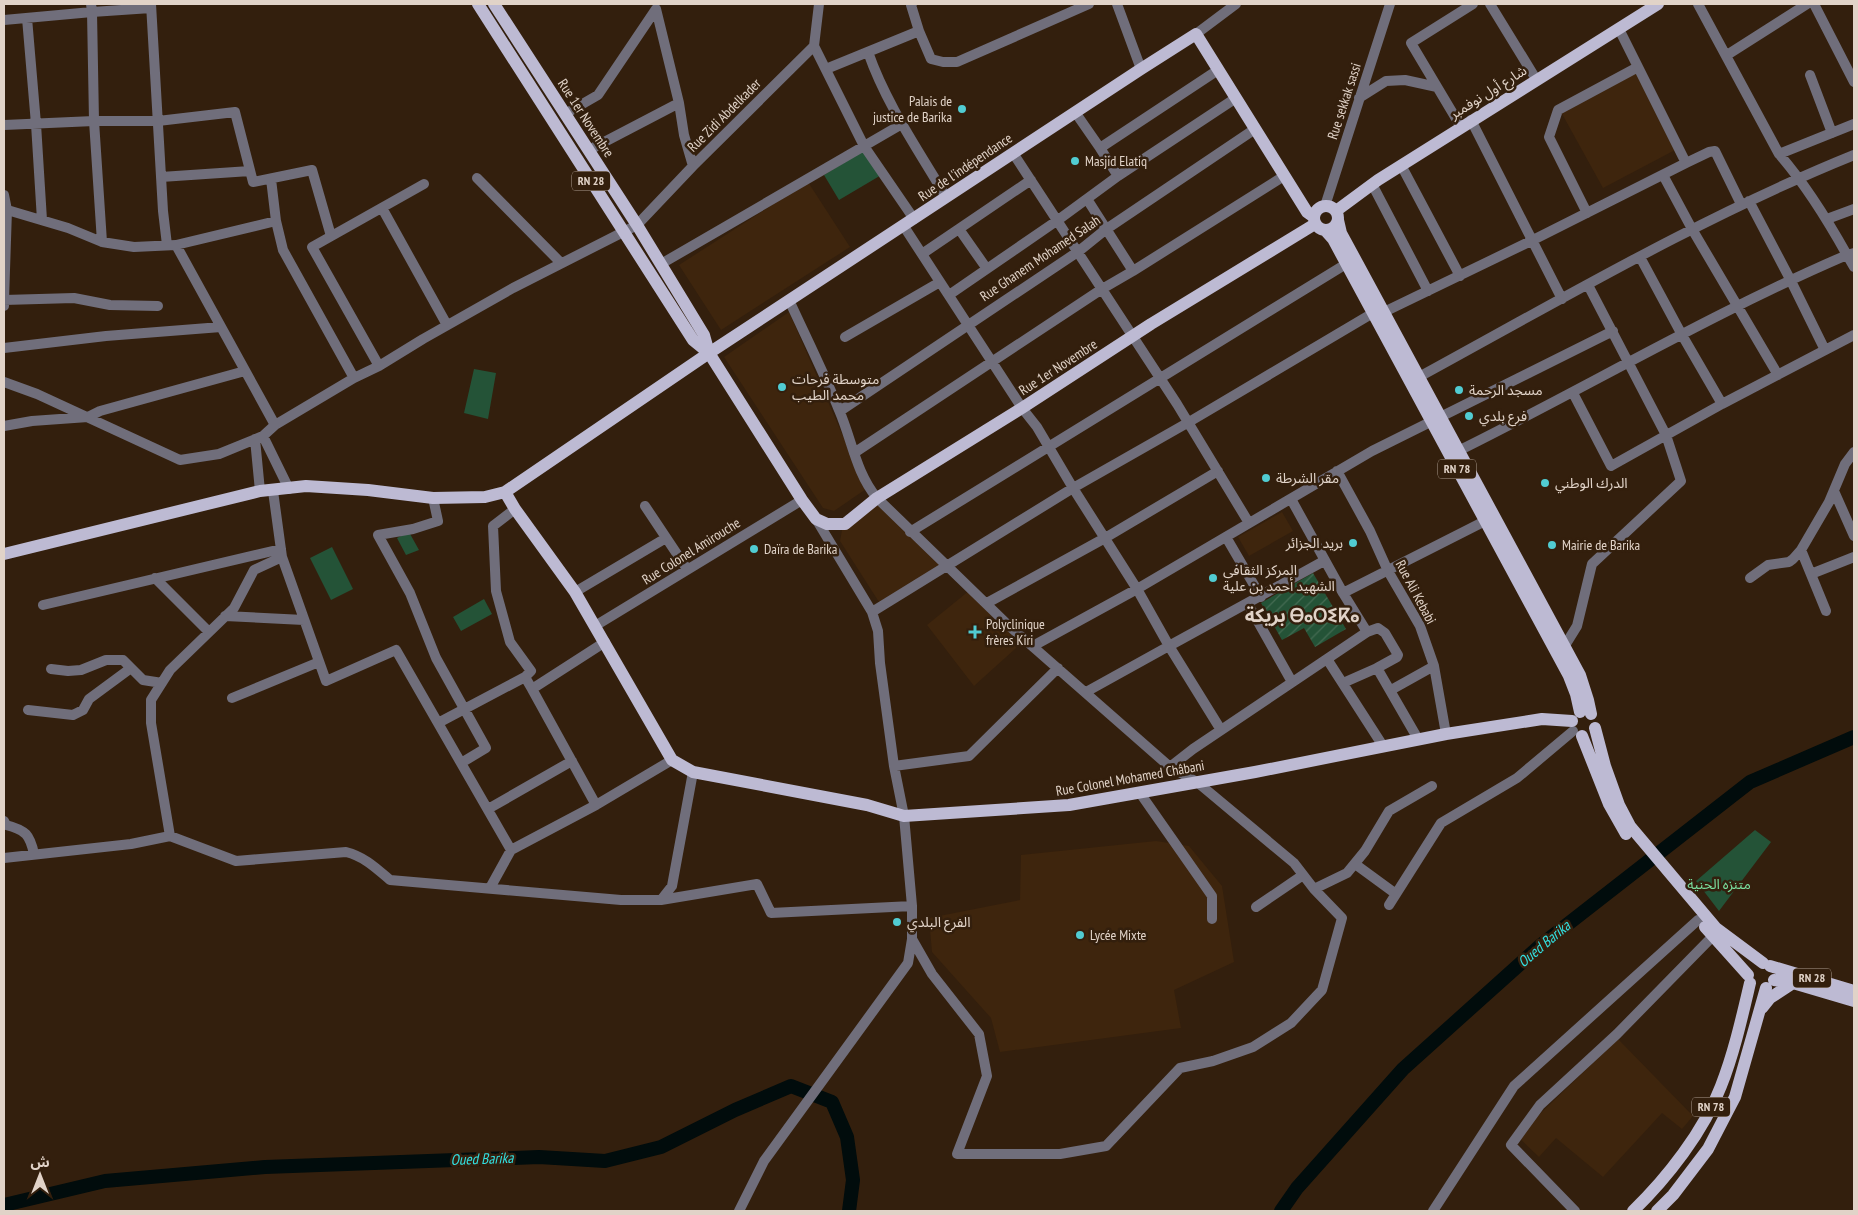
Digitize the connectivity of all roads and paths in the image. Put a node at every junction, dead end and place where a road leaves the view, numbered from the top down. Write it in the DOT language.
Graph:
graph roads {
  1 [pos="478,4"];
  2 [pos="494,4"];
  3 [pos="819,4"];
  4 [pos="912,4"];
  5 [pos="1089,4"];
  6 [pos="1117,4"];
  7 [pos="1236,4"];
  8 [pos="1390,4"];
  9 [pos="1472,4"];
  10 [pos="1490,4"];
  11 [pos="1698,4"];
  12 [pos="1807,4"];
  13 [pos="1814,4"];
  14 [pos="151,6"];
  15 [pos="656,6"];
  16 [pos="1651,6"];
  17 [pos="1223,7"];
  18 [pos="92,8"];
  19 [pos="27,18"];
  20 [pos="4,20"];
  21 [pos="1619,29"];
  22 [pos="919,30"];
  23 [pos="1196,34"];
  24 [pos="814,46"];
  25 [pos="868,52"];
  26 [pos="1726,55"];
  27 [pos="826,68"];
  28 [pos="1638,68"];
  29 [pos="1141,69"];
  30 [pos="1218,70"];
  31 [pos="1810,74"];
  32 [pos="1536,79"];
  33 [pos="1854,82"];
  34 [pos="1437,87"];
  35 [pos="1236,98"];
  36 [pos="1359,98"];
  37 [pos="679,103"];
  38 [pos="1075,112"];
  39 [pos="565,114"];
  40 [pos="94,120"];
  41 [pos="158,121"];
  42 [pos="1466,123"];
  43 [pos="36,124"];
  44 [pos="902,124"];
  45 [pos="1854,124"];
  46 [pos="4,125"];
  47 [pos="1255,129"];
  48 [pos="1832,133"];
  49 [pos="864,146"];
  50 [pos="1100,148"];
  51 [pos="589,150"];
  52 [pos="1013,153"];
  53 [pos="1779,154"];
  54 [pos="1854,155"];
  55 [pos="1686,163"];
  56 [pos="1401,165"];
  57 [pos="693,166"];
  58 [pos="250,171"];
  59 [pos="1663,175"];
  60 [pos="1118,176"];
  61 [pos="1284,176"];
  62 [pos="161,177"];
  63 [pos="1800,177"];
  64 [pos="478,178"];
  65 [pos="271,179"];
  66 [pos="1031,180"];
  67 [pos="424,184"];
  68 [pos="1372,184"];
  69 [pos="4,195"];
  70 [pos="946,197"];
  71 [pos="1087,199"];
  72 [pos="1745,203"];
  73 [pos="382,208"];
  74 [pos="1854,209"];
  75 [pos="6,210"];
  76 [pos="1333,213"];
  77 [pos="1587,213"];
  78 [pos="1827,219"];
  79 [pos="42,220"];
  80 [pos="1058,220"];
  81 [pos="276,221"];
  82 [pos="909,222"];
  83 [pos="1318,224"];
  84 [pos="637,225"];
  85 [pos="960,229"];
  86 [pos="1692,229"];
  87 [pos="623,230"];
  88 [pos="1105,230"];
  89 [pos="331,236"];
  90 [pos="1533,240"];
  91 [pos="102,242"];
  92 [pos="171,245"];
  93 [pos="1079,251"];
  94 [pos="922,254"];
  95 [pos="1851,254"];
  96 [pos="1640,257"];
  97 [pos="561,263"];
  98 [pos="661,264"];
  99 [pos="1346,264"];
  100 [pos="1854,267"];
  101 [pos="987,269"];
  102 [pos="1133,271"];
  103 [pos="1460,276"];
  104 [pos="1790,279"];
  105 [pos="940,282"];
  106 [pos="1588,285"];
  107 [pos="1102,288"];
  108 [pos="1428,291"];
  109 [pos="948,294"];
  110 [pos="1562,299"];
  111 [pos="4,300"];
  112 [pos="789,300"];
  113 [pos="4,306"];
  114 [pos="158,306"];
  115 [pos="1737,307"];
  116 [pos="1378,312"];
  117 [pos="968,324"];
  118 [pos="447,326"];
  119 [pos="220,327"];
  120 [pos="1614,332"];
  121 [pos="1682,335"];
  122 [pos="1854,335"];
  123 [pos="1134,336"];
  124 [pos="845,337"];
  125 [pos="4,348"];
  126 [pos="1825,350"];
  127 [pos="709,353"];
  128 [pos="992,361"];
  129 [pos="1630,363"];
  130 [pos="379,366"];
  131 [pos="245,371"];
  132 [pos="1778,374"];
  133 [pos="1420,377"];
  134 [pos="354,378"];
  135 [pos="1159,379"];
  136 [pos="4,382"];
  137 [pos="15,386"];
  138 [pos="4,387"];
  139 [pos="1573,393"];
  140 [pos="1722,404"];
  141 [pos="1022,408"];
  142 [pos="840,411"];
  143 [pos="88,417"];
  144 [pos="1436,420"];
  145 [pos="1189,422"];
  146 [pos="275,425"];
  147 [pos="4,426"];
  148 [pos="1666,435"];
  149 [pos="259,437"];
  150 [pos="1048,447"];
  151 [pos="1460,450"];
  152 [pos="1854,452"];
  153 [pos="854,453"];
  154 [pos="1218,471"];
  155 [pos="1337,471"];
  156 [pos="289,488"];
  157 [pos="1073,488"];
  158 [pos="260,491"];
  159 [pos="273,491"];
  160 [pos="1834,491"];
  161 [pos="505,492"];
  162 [pos="433,498"];
  163 [pos="877,498"];
  164 [pos="1291,498"];
  165 [pos="802,500"];
  166 [pos="645,506"];
  167 [pos="516,509"];
  168 [pos="816,519"];
  169 [pos="1490,519"];
  170 [pos="1249,523"];
  171 [pos="910,532"];
  172 [pos="1854,536"];
  173 [pos="1226,537"];
  174 [pos="666,538"];
  175 [pos="1105,538"];
  176 [pos="1801,550"];
  177 [pos="281,553"];
  178 [pos="4,554"];
  179 [pos="1854,557"];
  180 [pos="1324,561"];
  181 [pos="948,566"];
  182 [pos="687,569"];
  183 [pos="1388,571"];
  184 [pos="1811,574"];
  185 [pos="155,578"];
  186 [pos="1750,578"];
  187 [pos="1137,589"];
  188 [pos="575,592"];
  189 [pos="1342,593"];
  190 [pos="1261,597"];
  191 [pos="987,603"];
  192 [pos="1248,604"];
  193 [pos="43,605"];
  194 [pos="1826,610"];
  195 [pos="872,612"];
  196 [pos="225,616"];
  197 [pos="304,620"];
  198 [pos="595,626"];
  199 [pos="209,632"];
  200 [pos="1366,632"];
  201 [pos="605,642"];
  202 [pos="1033,646"];
  203 [pos="1169,646"];
  204 [pos="1564,647"];
  205 [pos="1327,659"];
  206 [pos="319,662"];
  207 [pos="1434,666"];
  208 [pos="131,668"];
  209 [pos="1058,668"];
  210 [pos="1377,668"];
  211 [pos="51,669"];
  212 [pos="525,676"];
  213 [pos="1292,682"];
  214 [pos="162,683"];
  215 [pos="1342,683"];
  216 [pos="532,689"];
  217 [pos="1391,690"];
  218 [pos="1086,692"];
  219 [pos="232,698"];
  220 [pos="28,710"];
  221 [pos="465,710"];
  222 [pos="438,723"];
  223 [pos="1580,723"];
  224 [pos="1221,730"];
  225 [pos="1446,734"];
  226 [pos="1418,740"];
  227 [pos="1383,746"];
  228 [pos="672,760"];
  229 [pos="572,761"];
  230 [pos="461,762"];
  231 [pos="894,766"];
  232 [pos="1170,767"];
  233 [pos="693,772"];
  234 [pos="1197,782"];
  235 [pos="1432,786"];
  236 [pos="1140,793"];
  237 [pos="596,805"];
  238 [pos="488,809"];
  239 [pos="904,816"];
  240 [pos="4,821"];
  241 [pos="1627,829"];
  242 [pos="170,836"];
  243 [pos="511,850"];
  244 [pos="34,854"];
  245 [pos="4,858"];
  246 [pos="1355,864"];
  247 [pos="1303,875"];
  248 [pos="490,888"];
  249 [pos="1314,889"];
  250 [pos="1396,894"];
  251 [pos="661,900"];
  252 [pos="1687,901"];
  253 [pos="1389,905"];
  254 [pos="912,906"];
  255 [pos="1256,907"];
  256 [pos="1212,919"];
  257 [pos="1698,920"];
  258 [pos="1713,936"];
  259 [pos="912,939"];
  260 [pos="1766,964"];
  261 [pos="1749,979"];
  262 [pos="1793,983"];
  263 [pos="1770,984"];
  264 [pos="1854,991"];
  265 [pos="1854,1001"];
  266 [pos="1760,1010"];
  267 [pos="739,1211"];
  268 [pos="1433,1211"];
  269 [pos="1575,1211"];
  270 [pos="1633,1211"];
  271 [pos="1657,1211"];
  1 -- 87 [label="main road, RN 28"];
  2 -- 39 [label="main road, Rue 1er Novembre / RN 28"];
  3 -- 24 [label="street"];
  4 -- 22 [label="street"];
  5 -- 22 [label="street"];
  6 -- 29 [label="street"];
  7 -- 17 [label="street, Rue de l'indépendance"];
  8 -- 36 [label="street, Rue sekkak sassi"];
  9 -- 34 [label="street"];
  10 -- 32 [label="street"];
  11 -- 26 [label="street"];
  12 -- 26 [label="street"];
  13 -- 33 [label="street"];
  14 -- 18 [label="street"];
  14 -- 41 [label="street"];
  15 -- 37 [label="street"];
  15 -- 39 [label="street"];
  16 -- 21 [label="main road, شارع أول نوفمبر"];
  17 -- 23 [label="street, Rue de l'indépendance"];
  18 -- 19 [label="street"];
  18 -- 40 [label="street"];
  19 -- 20 [label="street"];
  19 -- 43 [label="street"];
  21 -- 28 [label="street"];
  21 -- 32 [label="main road, شارع أول نوفمبر"];
  22 -- 25 [label="street"];
  23 -- 29 [label="main road, Rue de l'indépendance"];
  23 -- 30 [label="main road"];
  24 -- 27 [label="street"];
  24 -- 57 [label="street, Rue Zidi Abdelkader"];
  25 -- 27 [label="street"];
  25 -- 44 [label="street"];
  26 -- 53 [label="street"];
  27 -- 49 [label="street"];
  28 -- 55 [label="street"];
  28 -- 77 [label="street"];
  29 -- 38 [label="main road, Rue de l'indépendance"];
  30 -- 35 [label="main road"];
  30 -- 50 [label="street"];
  31 -- 48 [label="street"];
  32 -- 42 [label="main road, شارع أول نوفمبر"];
  34 -- 36 [label="street"];
  34 -- 42 [label="street"];
  35 -- 47 [label="main road"];
  35 -- 60 [label="street"];
  36 -- 76 [label="street, Rue sekkak sassi"];
  37 -- 51 [label="street"];
  37 -- 57 [label="street"];
  38 -- 50 [label="street"];
  38 -- 52 [label="main road, Rue de l'indépendance"];
  39 -- 51 [label="main road, Rue 1er Novembre / RN 28"];
  40 -- 41 [label="street"];
  40 -- 43 [label="street"];
  40 -- 91 [label="street"];
  41 -- 58 [label="street"];
  41 -- 62 [label="street"];
  42 -- 56 [label="main road, شارع أول نوفمبر"];
  42 -- 90 [label="street"];
  43 -- 46 [label="street"];
  43 -- 79 [label="street"];
  44 -- 49 [label="street"];
  44 -- 70 [label="street"];
  45 -- 48 [label="street"];
  47 -- 61 [label="main road"];
  47 -- 88 [label="street, Rue Ghanem Mohamed Salah"];
  48 -- 53 [label="street"];
  49 -- 82 [label="street"];
  49 -- 98 [label="street"];
  50 -- 60 [label="street"];
  51 -- 84 [label="main road, Rue 1er Novembre / RN 28"];
  52 -- 66 [label="street"];
  52 -- 70 [label="main road, Rue de l'indépendance"];
  53 -- 63 [label="street"];
  54 -- 63 [label="street"];
  55 -- 59 [label="street"];
  55 -- 72 [label="street"];
  56 -- 68 [label="main road, شارع أول نوفمبر"];
  56 -- 103 [label="street"];
  57 -- 84 [label="street, Rue Zidi Abdelkader"];
  58 -- 62 [label="street"];
  58 -- 65 [label="street"];
  59 -- 77 [label="street"];
  59 -- 86 [label="street"];
  60 -- 71 [label="street"];
  61 -- 83 [label="main road"];
  61 -- 102 [label="street"];
  62 -- 92 [label="street"];
  63 -- 72 [label="street"];
  63 -- 78 [label="street"];
  64 -- 97 [label="street"];
  65 -- 81 [label="street"];
  65 -- 89 [label="street"];
  66 -- 80 [label="street"];
  66 -- 85 [label="street"];
  67 -- 73 [label="street"];
  68 -- 76 [label="main road, شارع أول نوفمبر"];
  68 -- 108 [label="street"];
  69 -- 75 [label="street"];
  70 -- 82 [label="main road, Rue de l'indépendance"];
  71 -- 80 [label="street"];
  71 -- 88 [label="street"];
  72 -- 86 [label="street"];
  72 -- 104 [label="street"];
  73 -- 89 [label="street"];
  73 -- 118 [label="street"];
  74 -- 78 [label="street"];
  75 -- 79 [label="street"];
  75 -- 111 [label="street"];
  76 -- 83 [label="main road"];
  76 -- 83 [label="main road"];
  76 -- 116 [label="main road"];
  77 -- 90 [label="street"];
  78 -- 95 [label="street"];
  79 -- 91 [label="street"];
  80 -- 93 [label="street"];
  80 -- 101 [label="street"];
  81 -- 92 [label="street"];
  81 -- 134 [label="street"];
  82 -- 94 [label="street"];
  82 -- 112 [label="main road, Rue de l'indépendance"];
  83 -- 99 [label="main road, RN 78"];
  83 -- 123 [label="main road, Rue 1er Novembre"];
  84 -- 87 [label="street, Rue Zidi Abdelkader"];
  84 -- 98 [label="main road, Rue 1er Novembre / RN 28"];
  85 -- 94 [label="street"];
  85 -- 101 [label="street"];
  86 -- 96 [label="street"];
  86 -- 115 [label="street"];
  87 -- 97 [label="street, Rue Zidi Abdelkader"];
  87 -- 127 [label="main road, RN 28"];
  88 -- 93 [label="street, Rue Ghanem Mohamed Salah"];
  88 -- 102 [label="street"];
  89 -- 130 [label="street"];
  90 -- 103 [label="street"];
  90 -- 110 [label="street"];
  91 -- 92 [label="street"];
  92 -- 119 [label="street"];
  93 -- 107 [label="street"];
  93 -- 117 [label="street, Rue Ghanem Mohamed Salah"];
  94 -- 105 [label="street"];
  95 -- 100 [label="street"];
  95 -- 104 [label="street"];
  96 -- 106 [label="street"];
  96 -- 121 [label="street"];
  97 -- 118 [label="street, Rue Zidi Abdelkader"];
  98 -- 127 [label="main road, Rue 1er Novembre / RN 28"];
  99 -- 116 [label="main road, RN 78"];
  99 -- 135 [label="street"];
  101 -- 109 [label="street"];
  102 -- 107 [label="street"];
  103 -- 108 [label="street"];
  104 -- 115 [label="street"];
  104 -- 126 [label="street"];
  105 -- 109 [label="street"];
  105 -- 124 [label="street"];
  106 -- 110 [label="street"];
  106 -- 120 [label="street"];
  107 -- 123 [label="street"];
  107 -- 128 [label="street"];
  108 -- 116 [label="street"];
  109 -- 117 [label="street"];
  110 -- 133 [label="street"];
  111 -- 113 [label="street"];
  111 -- 114 [label="street"];
  112 -- 127 [label="main road, Rue de l'indépendance"];
  112 -- 142 [label="street"];
  115 -- 121 [label="street"];
  115 -- 132 [label="street"];
  116 -- 133 [label="main road"];
  116 -- 144 [label="main road, RN 78"];
  116 -- 145 [label="street"];
  117 -- 128 [label="street"];
  117 -- 142 [label="street, Rue Ghanem Mohamed Salah"];
  118 -- 130 [label="street, Rue Zidi Abdelkader"];
  119 -- 125 [label="street"];
  119 -- 131 [label="street"];
  120 -- 129 [label="street"];
  120 -- 144 [label="street"];
  121 -- 129 [label="street"];
  121 -- 140 [label="street"];
  122 -- 126 [label="street"];
  123 -- 135 [label="street"];
  123 -- 141 [label="main road, Rue 1er Novembre"];
  126 -- 132 [label="street"];
  127 -- 161 [label="main road, Rue de l'indépendance"];
  127 -- 165 [label="main road, RN 28"];
  128 -- 141 [label="street"];
  128 -- 153 [label="street"];
  129 -- 139 [label="street"];
  129 -- 148 [label="street"];
  130 -- 134 [label="street, Rue Zidi Abdelkader"];
  131 -- 143 [label="street"];
  131 -- 146 [label="street"];
  132 -- 140 [label="street"];
  133 -- 144 [label="main road"];
  134 -- 146 [label="street, Rue Zidi Abdelkader"];
  135 -- 145 [label="street"];
  135 -- 150 [label="street"];
  136 -- 137 [label="street, Rue Zidi Abdelkader"];
  137 -- 138 [label="street"];
  137 -- 143 [label="street, Rue Zidi Abdelkader"];
  139 -- 148 [label="street"];
  139 -- 151 [label="street"];
  140 -- 148 [label="street"];
  141 -- 150 [label="street"];
  141 -- 163 [label="main road, Rue 1er Novembre"];
  142 -- 153 [label="street"];
  143 -- 147 [label="street"];
  143 -- 149 [label="street, Rue Zidi Abdelkader"];
  144 -- 151 [label="main road"];
  144 -- 155 [label="street"];
  144 -- 169 [label="main road, RN 78"];
  145 -- 154 [label="street"];
  145 -- 157 [label="street"];
  146 -- 149 [label="street, Rue Zidi Abdelkader"];
  148 -- 204 [label="street"];
  149 -- 156 [label="street"];
  149 -- 158 [label="street"];
  150 -- 157 [label="street"];
  150 -- 171 [label="street"];
  151 -- 169 [label="main road"];
  152 -- 160 [label="street"];
  153 -- 163 [label="street"];
  154 -- 170 [label="street"];
  154 -- 175 [label="street"];
  155 -- 164 [label="street"];
  155 -- 183 [label="street, Rue Ali Kebabi"];
  156 -- 159 [label="main road"];
  156 -- 162 [label="main road"];
  157 -- 175 [label="street"];
  157 -- 181 [label="street"];
  158 -- 159 [label="main road"];
  158 -- 178 [label="main road"];
  159 -- 177 [label="street"];
  160 -- 172 [label="street"];
  160 -- 176 [label="street"];
  161 -- 162 [label="main road"];
  161 -- 167 [label="main road"];
  162 -- 221 [label="street"];
  163 -- 168 [label="main road, Rue 1er Novembre"];
  163 -- 171 [label="street"];
  164 -- 170 [label="street"];
  164 -- 180 [label="street"];
  165 -- 168 [label="main road, RN 28"];
  165 -- 182 [label="street, Rue Colonel Amirouche"];
  166 -- 174 [label="street"];
  167 -- 188 [label="main road"];
  167 -- 212 [label="street"];
  168 -- 195 [label="street"];
  169 -- 183 [label="street"];
  169 -- 204 [label="main road"];
  169 -- 223 [label="main road, RN 78"];
  170 -- 173 [label="street"];
  171 -- 181 [label="street"];
  173 -- 187 [label="street"];
  173 -- 190 [label="street"];
  174 -- 182 [label="street"];
  174 -- 188 [label="street"];
  175 -- 187 [label="street"];
  175 -- 191 [label="street"];
  176 -- 184 [label="street"];
  176 -- 186 [label="street"];
  177 -- 185 [label="street"];
  177 -- 196 [label="street"];
  177 -- 197 [label="street"];
  179 -- 184 [label="street"];
  180 -- 189 [label="street"];
  180 -- 190 [label="street"];
  181 -- 191 [label="street"];
  181 -- 195 [label="street"];
  182 -- 198 [label="street, Rue Colonel Amirouche"];
  183 -- 189 [label="street"];
  183 -- 207 [label="street, Rue Ali Kebabi"];
  184 -- 194 [label="street"];
  185 -- 193 [label="street"];
  185 -- 199 [label="street"];
  187 -- 202 [label="street"];
  187 -- 203 [label="street"];
  188 -- 198 [label="main road"];
  189 -- 200 [label="street"];
  190 -- 192 [label="street"];
  191 -- 202 [label="street"];
  192 -- 203 [label="street"];
  192 -- 213 [label="street"];
  195 -- 231 [label="street"];
  196 -- 197 [label="street"];
  196 -- 199 [label="street"];
  197 -- 206 [label="street"];
  198 -- 201 [label="main road"];
  199 -- 214 [label="street"];
  200 -- 205 [label="street"];
  200 -- 210 [label="street"];
  201 -- 216 [label="street"];
  201 -- 228 [label="main road"];
  202 -- 209 [label="street"];
  203 -- 218 [label="street"];
  203 -- 224 [label="street"];
  204 -- 223 [label="main road"];
  205 -- 213 [label="street"];
  205 -- 215 [label="street"];
  206 -- 219 [label="street"];
  206 -- 222 [label="street"];
  207 -- 217 [label="street"];
  207 -- 225 [label="street, Rue Ali Kebabi"];
  208 -- 211 [label="street"];
  208 -- 214 [label="street"];
  208 -- 220 [label="street"];
  209 -- 218 [label="street"];
  209 -- 231 [label="street"];
  210 -- 215 [label="street"];
  210 -- 217 [label="street"];
  212 -- 216 [label="street"];
  212 -- 221 [label="street"];
  213 -- 224 [label="street"];
  214 -- 242 [label="street"];
  215 -- 227 [label="street"];
  216 -- 229 [label="street"];
  217 -- 226 [label="street"];
  218 -- 232 [label="street"];
  221 -- 222 [label="street"];
  221 -- 230 [label="street"];
  222 -- 230 [label="street"];
  223 -- 225 [label="main road, Rue Colonel Mohamed Châbani"];
  223 -- 241 [label="main road, RN 78"];
  223 -- 241 [label="main road"];
  223 -- 250 [label="street"];
  224 -- 232 [label="street"];
  225 -- 226 [label="main road, Rue Colonel Mohamed Châbani"];
  226 -- 227 [label="main road, Rue Colonel Mohamed Châbani"];
  227 -- 234 [label="main road, Rue Colonel Mohamed Châbani"];
  228 -- 233 [label="main road, Rue Colonel Mohamed Châbani"];
  228 -- 237 [label="street"];
  229 -- 237 [label="street"];
  229 -- 238 [label="street"];
  230 -- 238 [label="street"];
  231 -- 239 [label="street"];
  232 -- 234 [label="street"];
  233 -- 239 [label="main road, Rue Colonel Mohamed Châbani"];
  233 -- 251 [label="street"];
  234 -- 236 [label="main road, Rue Colonel Mohamed Châbani"];
  234 -- 247 [label="street"];
  235 -- 246 [label="street"];
  236 -- 239 [label="main road, Rue Colonel Mohamed Châbani"];
  236 -- 256 [label="street"];
  237 -- 243 [label="street"];
  238 -- 243 [label="street"];
  239 -- 254 [label="street"];
  240 -- 244 [label="street"];
  241 -- 252 [label="main road, RN 78"];
  242 -- 244 [label="street"];
  242 -- 248 [label="street"];
  243 -- 248 [label="street"];
  244 -- 245 [label="street"];
  246 -- 249 [label="street"];
  246 -- 250 [label="street"];
  247 -- 249 [label="street"];
  247 -- 255 [label="street"];
  248 -- 251 [label="street"];
  249 -- 259 [label="street"];
  250 -- 253 [label="street"];
  251 -- 254 [label="street"];
  252 -- 257 [label="main road, RN 78"];
  252 -- 260 [label="main road"];
  254 -- 259 [label="street"];
  257 -- 258 [label="main road, RN 78"];
  257 -- 268 [label="street"];
  258 -- 261 [label="main road, RN 78"];
  258 -- 269 [label="street"];
  259 -- 267 [label="street"];
  260 -- 261 [label="main road"];
  260 -- 263 [label="main road"];
  260 -- 264 [label="main road, RN 28"];
  261 -- 263 [label="main road"];
  261 -- 270 [label="main road, RN 78"];
  262 -- 263 [label="main road"];
  262 -- 265 [label="main road, RN 28"];
  262 -- 266 [label="main road"];
  263 -- 266 [label="main road"];
  266 -- 271 [label="main road, RN 78"];
}
